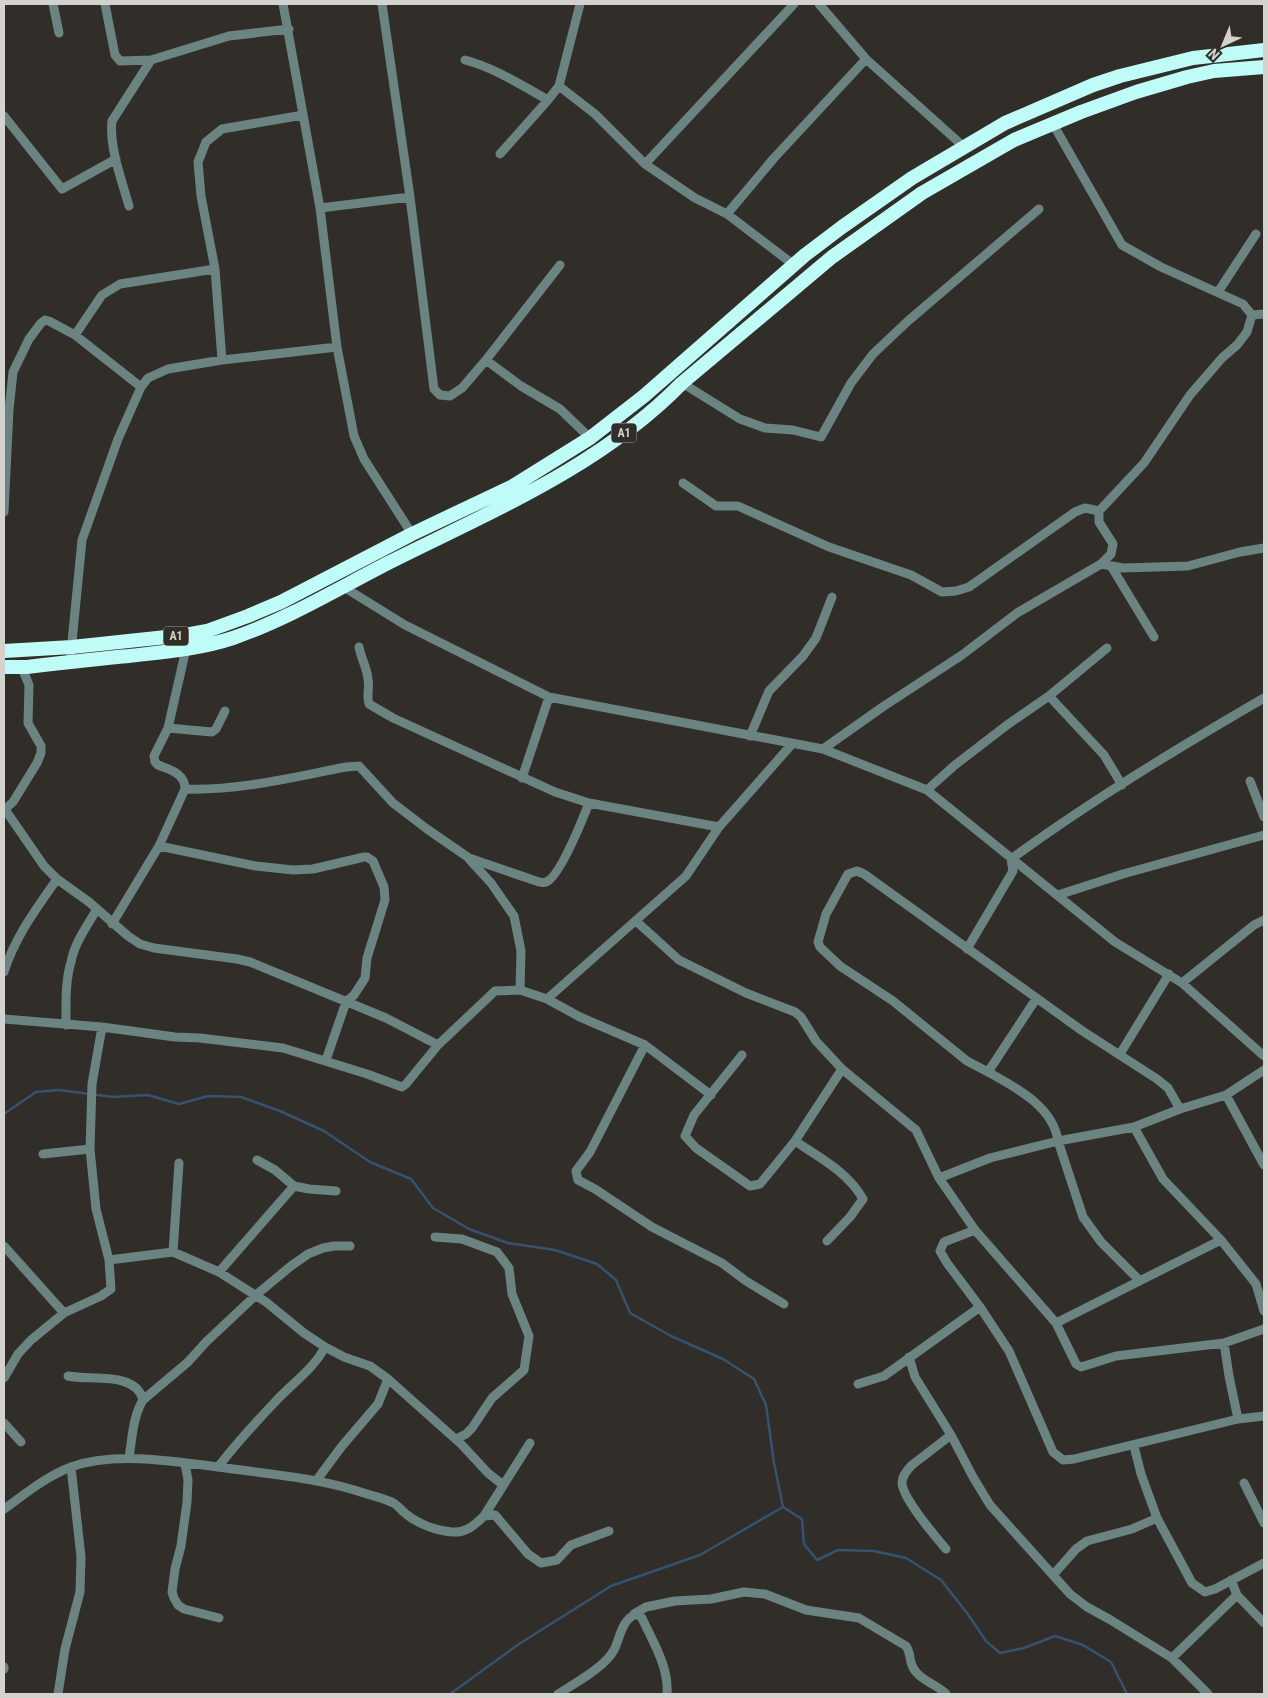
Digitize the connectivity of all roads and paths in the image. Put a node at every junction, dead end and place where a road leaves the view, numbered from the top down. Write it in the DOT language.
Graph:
graph roads {
  1 [pos="53,4"];
  2 [pos="105,4"];
  3 [pos="283,4"];
  4 [pos="382,4"];
  5 [pos="580,4"];
  6 [pos="794,4"];
  7 [pos="819,4"];
  8 [pos="289,29"];
  9 [pos="59,33"];
  10 [pos="1264,50"];
  11 [pos="866,59"];
  12 [pos="150,60"];
  13 [pos="464,60"];
  14 [pos="1264,67"];
  15 [pos="559,86"];
  16 [pos="548,100"];
  17 [pos="303,115"];
  18 [pos="4,116"];
  19 [pos="1053,124"];
  20 [pos="963,146"];
  21 [pos="500,154"];
  22 [pos="116,159"];
  23 [pos="645,164"];
  24 [pos="410,197"];
  25 [pos="129,206"];
  26 [pos="320,208"];
  27 [pos="1039,209"];
  28 [pos="726,214"];
  29 [pos="1256,234"];
  30 [pos="560,264"];
  31 [pos="794,264"];
  32 [pos="215,269"];
  33 [pos="1218,292"];
  34 [pos="1264,314"];
  35 [pos="1252,315"];
  36 [pos="74,335"];
  37 [pos="337,347"];
  38 [pos="222,360"];
  39 [pos="486,360"];
  40 [pos="682,383"];
  41 [pos="141,387"];
  42 [pos="590,438"];
  43 [pos="683,483"];
  44 [pos="1099,511"];
  45 [pos="4,513"];
  46 [pos="412,534"];
  47 [pos="1264,548"];
  48 [pos="1100,564"];
  49 [pos="1112,566"];
  50 [pos="342,586"];
  51 [pos="832,597"];
  52 [pos="1154,637"];
  53 [pos="72,647"];
  54 [pos="359,647"];
  55 [pos="1107,648"];
  56 [pos="186,649"];
  57 [pos="4,651"];
  58 [pos="70,662"];
  59 [pos="4,667"];
  60 [pos="27,667"];
  61 [pos="1049,696"];
  62 [pos="549,697"];
  63 [pos="1264,698"];
  64 [pos="225,711"];
  65 [pos="168,728"];
  66 [pos="750,736"];
  67 [pos="792,744"];
  68 [pos="824,749"];
  69 [pos="522,778"];
  70 [pos="1250,781"];
  71 [pos="1122,785"];
  72 [pos="185,789"];
  73 [pos="927,790"];
  74 [pos="589,803"];
  75 [pos="4,809"];
  76 [pos="1264,817"];
  77 [pos="719,827"];
  78 [pos="1264,835"];
  79 [pos="159,846"];
  80 [pos="469,858"];
  81 [pos="1012,859"];
  82 [pos="57,879"];
  83 [pos="1058,895"];
  84 [pos="97,909"];
  85 [pos="1264,920"];
  86 [pos="636,921"];
  87 [pos="112,924"];
  88 [pos="967,949"];
  89 [pos="4,972"];
  90 [pos="1169,974"];
  91 [pos="1182,983"];
  92 [pos="520,990"];
  93 [pos="1036,998"];
  94 [pos="547,999"];
  95 [pos="346,1002"];
  96 [pos="4,1019"];
  97 [pos="66,1024"];
  98 [pos="102,1027"];
  99 [pos="438,1045"];
  100 [pos="645,1046"];
  101 [pos="1120,1054"];
  102 [pos="742,1055"];
  103 [pos="1264,1056"];
  104 [pos="326,1060"];
  105 [pos="842,1070"];
  106 [pos="1264,1070"];
  107 [pos="988,1072"];
  108 [pos="710,1095"];
  109 [pos="1226,1095"];
  110 [pos="1180,1109"];
  111 [pos="1134,1127"];
  112 [pos="794,1141"];
  113 [pos="1058,1141"];
  114 [pos="90,1149"];
  115 [pos="43,1154"];
  116 [pos="257,1160"];
  117 [pos="179,1164"];
  118 [pos="1264,1166"];
  119 [pos="940,1178"];
  120 [pos="294,1186"];
  121 [pos="336,1191"];
  122 [pos="975,1230"];
  123 [pos="434,1237"];
  124 [pos="1221,1240"];
  125 [pos="827,1241"];
  126 [pos="350,1246"];
  127 [pos="5,1249"];
  128 [pos="173,1252"];
  129 [pos="109,1260"];
  130 [pos="219,1272"];
  131 [pos="1139,1280"];
  132 [pos="256,1295"];
  133 [pos="784,1304"];
  134 [pos="980,1307"];
  135 [pos="1264,1311"];
  136 [pos="64,1313"];
  137 [pos="1056,1323"];
  138 [pos="1264,1329"];
  139 [pos="1224,1343"];
  140 [pos="325,1347"];
  141 [pos="908,1357"];
  142 [pos="6,1366"];
  143 [pos="68,1376"];
  144 [pos="4,1378"];
  145 [pos="388,1379"];
  146 [pos="858,1384"];
  147 [pos="143,1400"];
  148 [pos="1264,1416"];
  149 [pos="1238,1419"];
  150 [pos="4,1423"];
  151 [pos="951,1435"];
  152 [pos="456,1439"];
  153 [pos="21,1442"];
  154 [pos="530,1443"];
  155 [pos="1134,1446"];
  156 [pos="129,1458"];
  157 [pos="185,1464"];
  158 [pos="71,1467"];
  159 [pos="218,1467"];
  160 [pos="316,1480"];
  161 [pos="1244,1483"];
  162 [pos="503,1485"];
  163 [pos="4,1509"];
  164 [pos="484,1516"];
  165 [pos="1157,1518"];
  166 [pos="1264,1523"];
  167 [pos="609,1531"];
  168 [pos="946,1549"];
  169 [pos="1264,1563"];
  170 [pos="1053,1575"];
  171 [pos="1231,1580"];
  172 [pos="1237,1595"];
  173 [pos="634,1614"];
  174 [pos="219,1618"];
  175 [pos="1264,1623"];
  176 [pos="1172,1658"];
  177 [pos="58,1694"];
  178 [pos="558,1694"];
  179 [pos="667,1694"];
  180 [pos="946,1694"];
  181 [pos="1208,1694"];
  1 -- 9 [label="street"];
  2 -- 12 [label="street"];
  3 -- 8 [label="street"];
  4 -- 24 [label="street"];
  5 -- 15 [label="street"];
  6 -- 23 [label="street"];
  7 -- 11 [label="street"];
  8 -- 12 [label="street"];
  8 -- 17 [label="street"];
  10 -- 20 [label="highway, A1"];
  11 -- 20 [label="street"];
  11 -- 28 [label="street"];
  12 -- 22 [label="street"];
  13 -- 16 [label="street"];
  14 -- 19 [label="highway, A1"];
  15 -- 16 [label="street"];
  15 -- 23 [label="street"];
  16 -- 21 [label="street"];
  17 -- 26 [label="street"];
  17 -- 32 [label="street"];
  18 -- 22 [label="street"];
  19 -- 33 [label="street"];
  19 -- 40 [label="highway, A1"];
  20 -- 31 [label="highway, A1"];
  22 -- 25 [label="street"];
  23 -- 28 [label="street"];
  24 -- 26 [label="street"];
  24 -- 39 [label="street"];
  26 -- 37 [label="street"];
  27 -- 40 [label="street"];
  28 -- 31 [label="street"];
  29 -- 33 [label="street"];
  30 -- 39 [label="street"];
  31 -- 42 [label="highway, A1"];
  32 -- 36 [label="street"];
  32 -- 38 [label="street"];
  33 -- 35 [label="street"];
  34 -- 35 [label="street"];
  35 -- 44 [label="street"];
  36 -- 41 [label="street"];
  36 -- 45 [label="street"];
  37 -- 38 [label="street"];
  37 -- 46 [label="street"];
  38 -- 41 [label="street"];
  39 -- 42 [label="street"];
  40 -- 50 [label="highway, A1"];
  41 -- 53 [label="street"];
  42 -- 46 [label="highway, A1"];
  43 -- 44 [label="street"];
  44 -- 48 [label="street"];
  46 -- 53 [label="highway, A1"];
  47 -- 49 [label="street"];
  48 -- 49 [label="street"];
  48 -- 68 [label="street"];
  49 -- 52 [label="street"];
  50 -- 56 [label="highway, A1"];
  50 -- 62 [label="street"];
  51 -- 66 [label="street"];
  53 -- 57 [label="highway, A1"];
  53 -- 58 [label="street"];
  54 -- 69 [label="street"];
  55 -- 61 [label="street"];
  56 -- 58 [label="highway, A1"];
  56 -- 65 [label="street"];
  58 -- 60 [label="highway, A1"];
  59 -- 60 [label="highway, A1"];
  60 -- 75 [label="street"];
  61 -- 71 [label="street"];
  61 -- 73 [label="street"];
  62 -- 66 [label="street"];
  62 -- 69 [label="street"];
  63 -- 71 [label="street"];
  64 -- 65 [label="street"];
  65 -- 72 [label="street"];
  66 -- 67 [label="street"];
  67 -- 68 [label="street"];
  67 -- 77 [label="street"];
  68 -- 73 [label="street"];
  69 -- 74 [label="street"];
  70 -- 76 [label="street"];
  71 -- 81 [label="street"];
  72 -- 79 [label="street"];
  72 -- 80 [label="street"];
  73 -- 81 [label="street"];
  74 -- 77 [label="street"];
  74 -- 80 [label="street"];
  75 -- 82 [label="street"];
  77 -- 86 [label="street"];
  78 -- 83 [label="street"];
  79 -- 87 [label="street"];
  79 -- 95 [label="street"];
  80 -- 92 [label="street"];
  81 -- 83 [label="street"];
  81 -- 88 [label="street"];
  82 -- 84 [label="street"];
  82 -- 89 [label="street"];
  83 -- 90 [label="street"];
  84 -- 87 [label="street"];
  84 -- 97 [label="street"];
  85 -- 91 [label="street"];
  86 -- 94 [label="street"];
  86 -- 105 [label="street"];
  87 -- 95 [label="street"];
  88 -- 93 [label="street"];
  88 -- 107 [label="street"];
  90 -- 91 [label="street"];
  90 -- 101 [label="street"];
  91 -- 103 [label="street"];
  92 -- 94 [label="street"];
  92 -- 99 [label="street"];
  93 -- 101 [label="street"];
  93 -- 107 [label="street"];
  94 -- 100 [label="street"];
  95 -- 99 [label="street"];
  95 -- 104 [label="street"];
  96 -- 97 [label="street"];
  97 -- 98 [label="street"];
  98 -- 104 [label="street"];
  98 -- 114 [label="street"];
  99 -- 104 [label="street"];
  100 -- 108 [label="street"];
  100 -- 133 [label="street"];
  101 -- 110 [label="street"];
  102 -- 108 [label="street"];
  105 -- 112 [label="street"];
  105 -- 119 [label="street"];
  106 -- 109 [label="street"];
  107 -- 113 [label="street"];
  108 -- 112 [label="street"];
  109 -- 110 [label="street"];
  109 -- 118 [label="street"];
  110 -- 111 [label="street"];
  111 -- 113 [label="street"];
  111 -- 124 [label="street"];
  112 -- 125 [label="street"];
  113 -- 119 [label="street"];
  113 -- 131 [label="street"];
  114 -- 115 [label="street"];
  114 -- 129 [label="street"];
  116 -- 120 [label="street"];
  117 -- 128 [label="street"];
  119 -- 122 [label="street"];
  120 -- 121 [label="street"];
  120 -- 130 [label="street"];
  122 -- 134 [label="street"];
  122 -- 137 [label="street"];
  123 -- 152 [label="street"];
  124 -- 131 [label="street"];
  124 -- 135 [label="street"];
  126 -- 132 [label="street"];
  127 -- 136 [label="street"];
  128 -- 129 [label="street"];
  128 -- 130 [label="street"];
  129 -- 136 [label="street"];
  130 -- 132 [label="street"];
  131 -- 137 [label="street"];
  132 -- 140 [label="street"];
  132 -- 147 [label="street"];
  134 -- 141 [label="street"];
  134 -- 155 [label="street"];
  136 -- 142 [label="street"];
  137 -- 139 [label="street"];
  138 -- 139 [label="street"];
  139 -- 149 [label="street"];
  140 -- 145 [label="street"];
  140 -- 159 [label="street"];
  141 -- 146 [label="street"];
  141 -- 151 [label="street"];
  142 -- 144 [label="street"];
  143 -- 147 [label="street"];
  145 -- 152 [label="street"];
  145 -- 160 [label="street"];
  147 -- 156 [label="street"];
  148 -- 149 [label="street"];
  149 -- 155 [label="street"];
  150 -- 153 [label="street"];
  151 -- 168 [label="street"];
  151 -- 170 [label="street"];
  152 -- 162 [label="street"];
  154 -- 162 [label="street"];
  155 -- 165 [label="street"];
  156 -- 157 [label="street"];
  156 -- 158 [label="street"];
  157 -- 159 [label="street"];
  157 -- 174 [label="street"];
  158 -- 163 [label="street"];
  158 -- 177 [label="street"];
  159 -- 160 [label="street"];
  160 -- 164 [label="street"];
  161 -- 166 [label="street"];
  162 -- 164 [label="street"];
  164 -- 167 [label="street"];
  165 -- 170 [label="street"];
  165 -- 171 [label="street"];
  169 -- 171 [label="street"];
  170 -- 176 [label="street"];
  171 -- 172 [label="street"];
  172 -- 175 [label="street"];
  172 -- 176 [label="street"];
  173 -- 178 [label="street"];
  173 -- 179 [label="street"];
  173 -- 180 [label="street"];
  176 -- 181 [label="street"];
}
